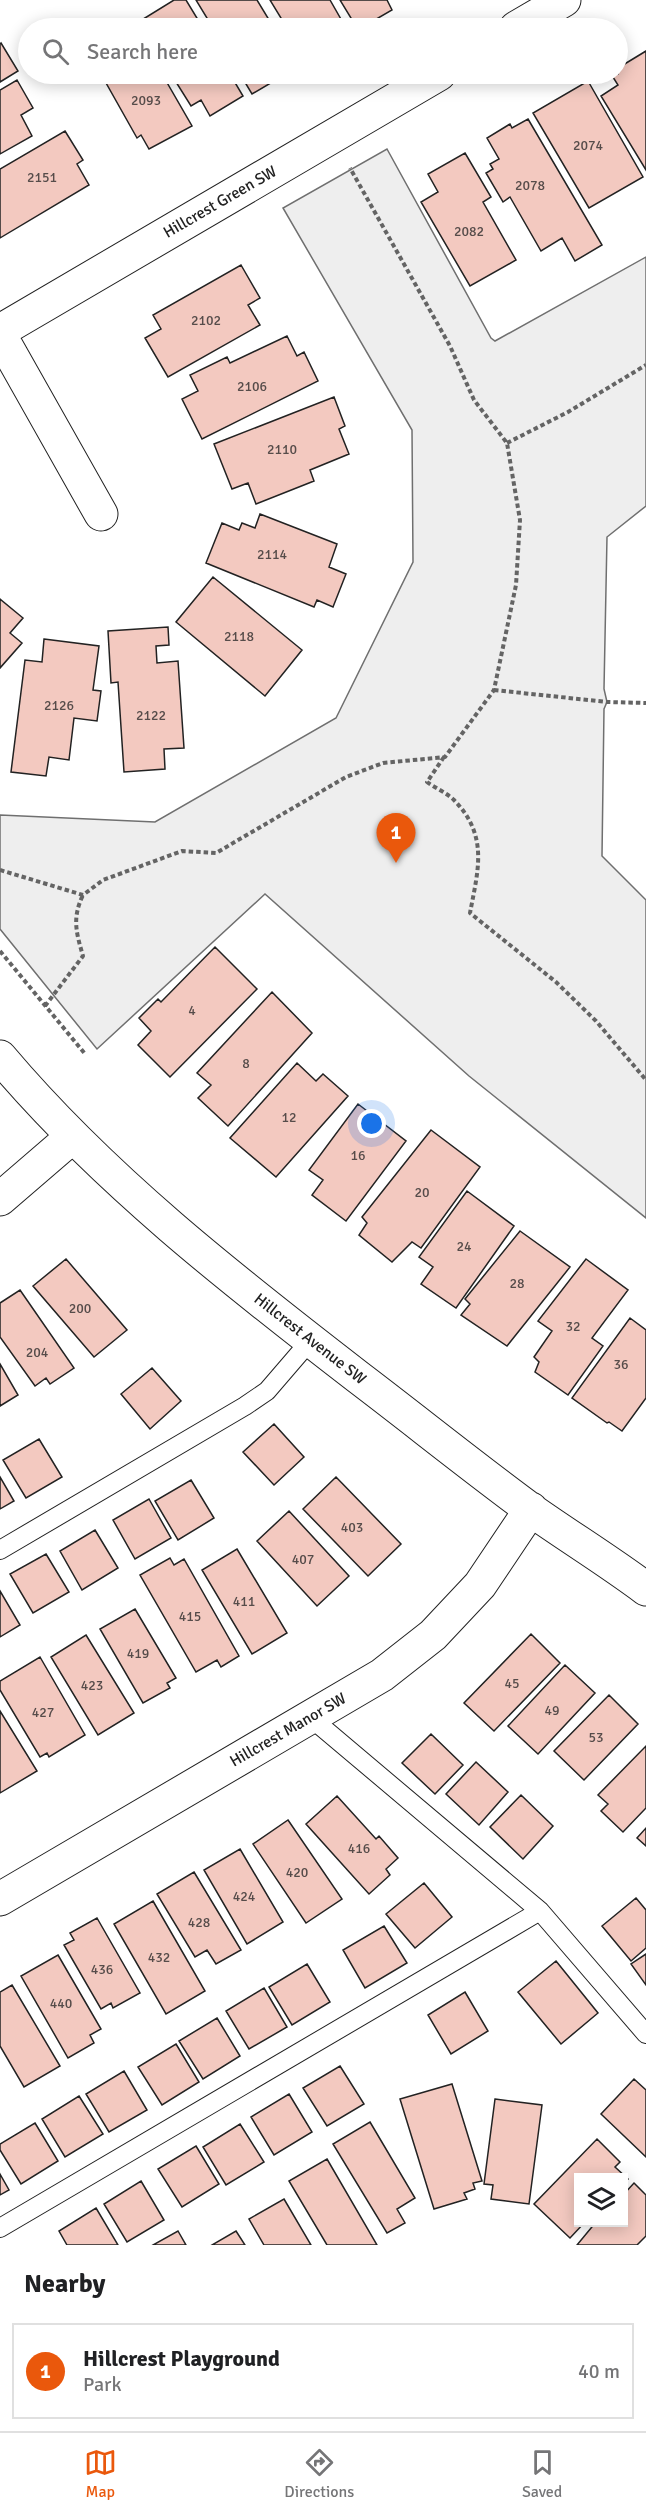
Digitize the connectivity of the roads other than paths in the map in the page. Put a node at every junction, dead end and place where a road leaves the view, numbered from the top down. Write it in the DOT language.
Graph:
graph roads {
  1 [pos="564,0"];
  2 [pos="533,18"];
  3 [pos="422,84"];
  4 [pos="0,333"];
  5 [pos="101,514"];
  6 [pos="0,1057"];
  7 [pos="72,1137"];
  8 [pos="0,1199"];
  9 [pos="310,1341"];
  10 [pos="531,1509"];
  11 [pos="0,1550"];
  12 [pos="646,1589"];
  13 [pos="310,1718"];
  14 [pos="0,1899"];
  15 [pos="540,1911"];
  16 [pos="646,2034"];
  17 [pos="0,2228"];
  1 -- 2 [label="street"];
  3 -- 4 [label="street, Hillcrest Green SW"];
  4 -- 5 [label="street, Hillcrest Green SW"];
  6 -- 7 [label="street, Hillcrest Avenue SW"];
  7 -- 8 [label="street"];
  7 -- 9 [label="street, Hillcrest Avenue SW"];
  9 -- 10 [label="street, Hillcrest Avenue SW"];
  9 -- 11 [label="lane"];
  10 -- 12 [label="street, Hillcrest Avenue SW"];
  10 -- 13 [label="street, Hillcrest Manor SW"];
  13 -- 14 [label="street, Hillcrest Manor SW"];
  13 -- 15 [label="lane"];
  15 -- 16 [label="lane"];
  15 -- 17 [label="lane"];
}
